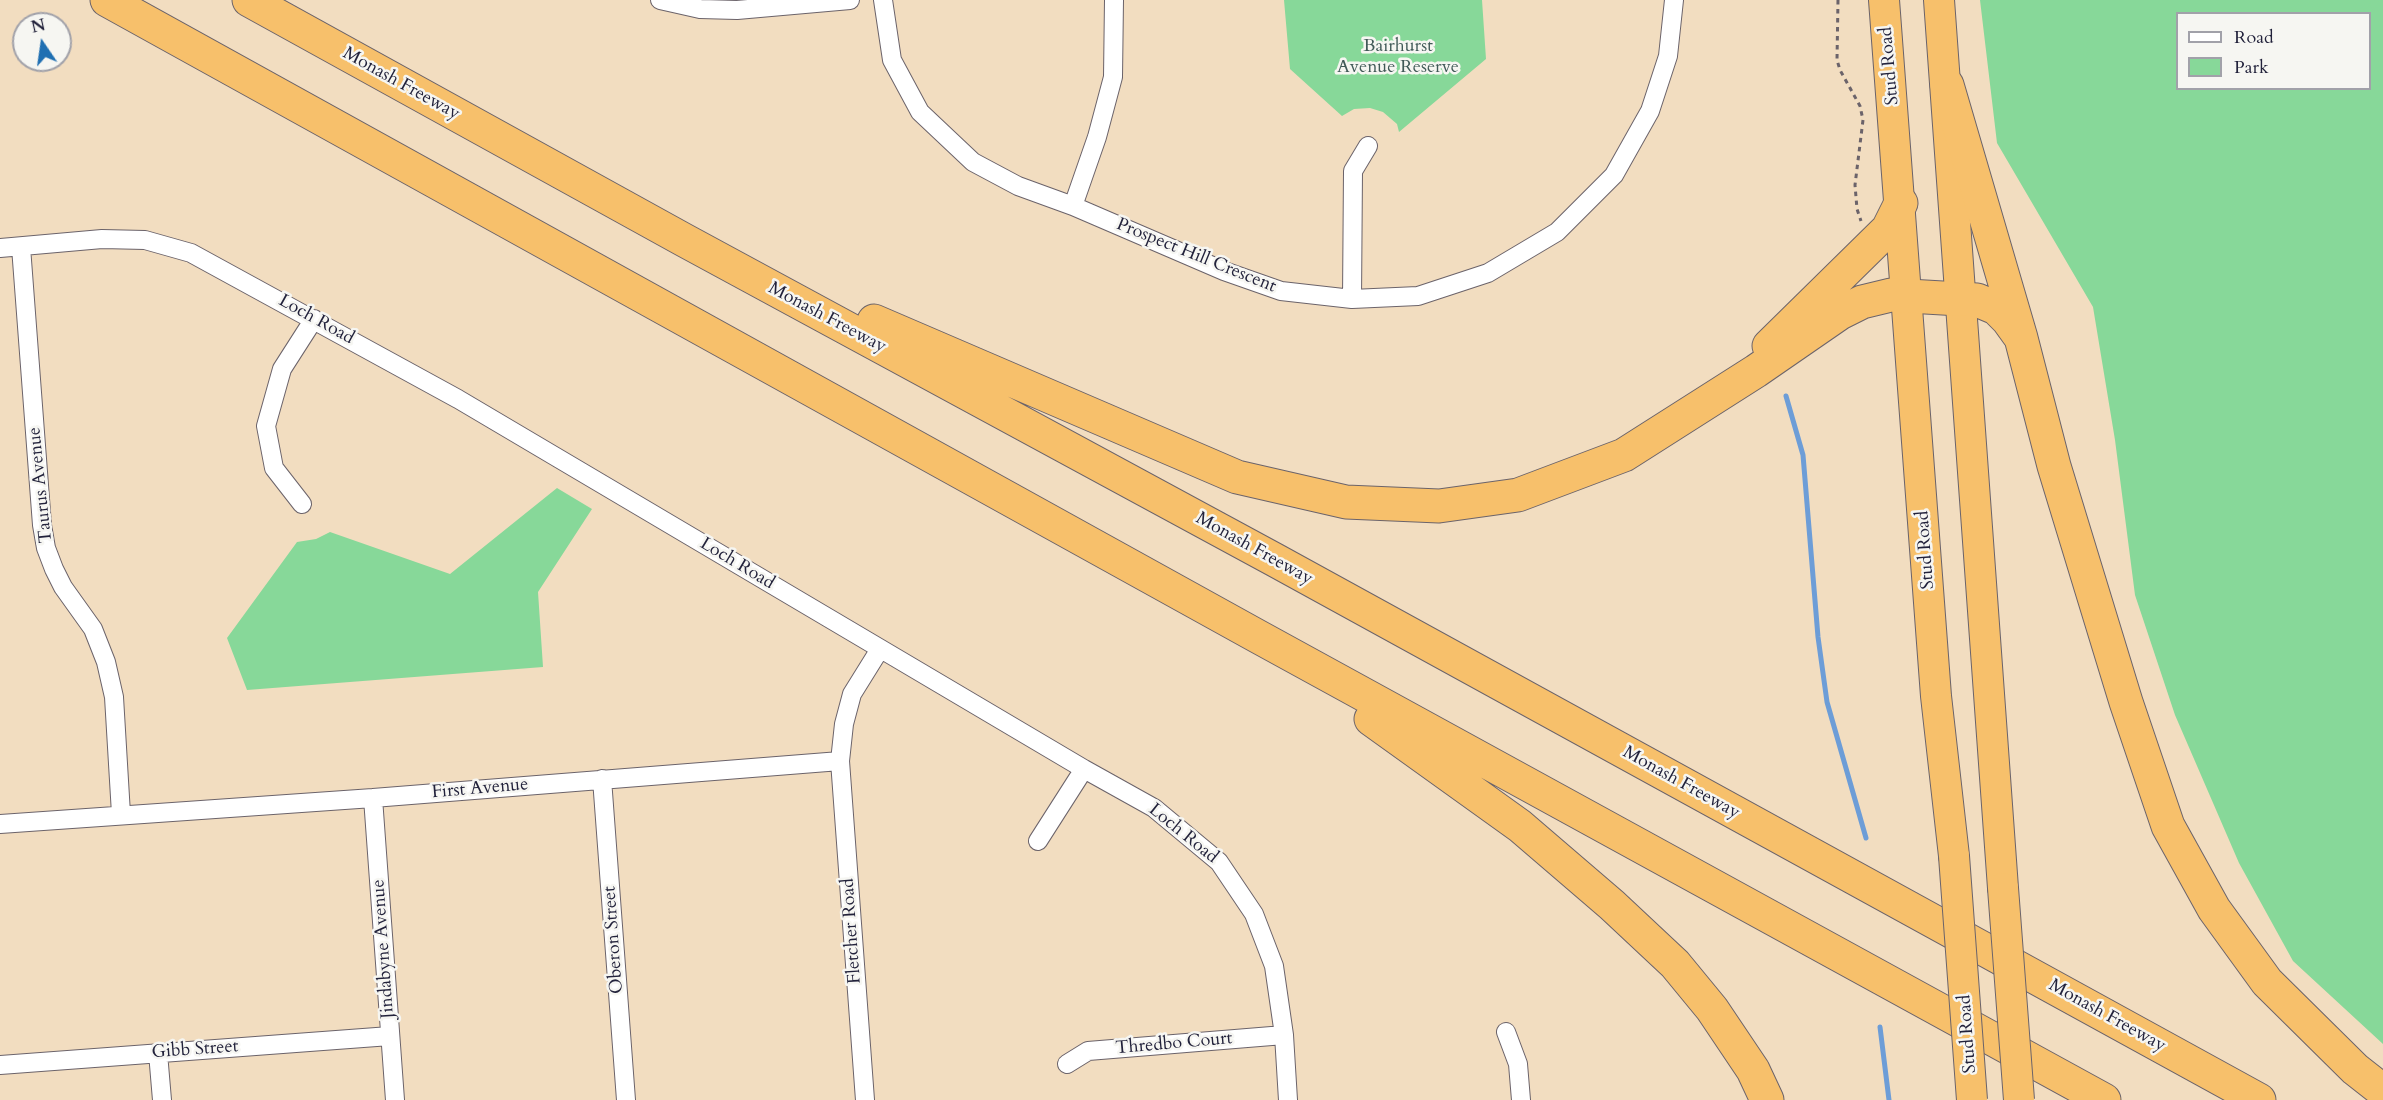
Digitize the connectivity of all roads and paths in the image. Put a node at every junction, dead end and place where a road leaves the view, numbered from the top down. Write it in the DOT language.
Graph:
graph roads {
  1 [pos="107,0"];
  2 [pos="249,0"];
  3 [pos="660,0"];
  4 [pos="850,0"];
  5 [pos="883,0"];
  6 [pos="1114,0"];
  7 [pos="1674,0"];
  8 [pos="1838,0"];
  9 [pos="1884,0"];
  10 [pos="1939,0"];
  11 [pos="1947,85"];
  12 [pos="1368,146"];
  13 [pos="1901,203"];
  14 [pos="1073,206"];
  15 [pos="1865,229"];
  16 [pos="684,240"];
  17 [pos="21,247"];
  18 [pos="0,248"];
  19 [pos="1908,296"];
  20 [pos="1959,298"];
  21 [pos="1352,299"];
  22 [pos="314,319"];
  23 [pos="2021,338"];
  24 [pos="1756,371"];
  25 [pos="302,504"];
  26 [pos="1257,636"];
  27 [pos="880,649"];
  28 [pos="840,761"];
  29 [pos="1084,769"];
  30 [pos="602,779"];
  31 [pos="373,798"];
  32 [pos="121,814"];
  33 [pos="0,824"];
  34 [pos="1038,841"];
  35 [pos="1506,1032"];
  36 [pos="390,1035"];
  37 [pos="1284,1035"];
  38 [pos="158,1053"];
  39 [pos="1068,1064"];
  40 [pos="0,1065"];
  41 [pos="2383,1091"];
  42 [pos="162,1100"];
  43 [pos="395,1100"];
  44 [pos="626,1100"];
  45 [pos="865,1100"];
  46 [pos="1288,1100"];
  47 [pos="1521,1100"];
  48 [pos="1767,1100"];
  49 [pos="1972,1100"];
  50 [pos="2019,1100"];
  51 [pos="2104,1100"];
  52 [pos="2259,1100"];
  1 -- 26 [label="highway"];
  2 -- 16 [label="highway, Monash Freeway"];
  3 -- 4 [label="street"];
  5 -- 14 [label="street, Prospect Hill Crescent"];
  6 -- 14 [label="street"];
  7 -- 21 [label="street, Prospect Hill Crescent"];
  8 -- 15 [label="path"];
  9 -- 13 [label="highway, Stud Road"];
  10 -- 11 [label="highway"];
  11 -- 20 [label="highway"];
  11 -- 23 [label="highway"];
  12 -- 21 [label="street"];
  13 -- 19 [label="highway, Stud Road"];
  13 -- 24 [label="highway"];
  14 -- 21 [label="street, Prospect Hill Crescent"];
  16 -- 24 [label="highway"];
  16 -- 52 [label="highway, Monash Freeway"];
  17 -- 18 [label="street, Loch Road"];
  17 -- 22 [label="street, Loch Road"];
  17 -- 32 [label="street, Taurus Avenue"];
  19 -- 20 [label="highway"];
  19 -- 24 [label="highway"];
  19 -- 49 [label="highway, Stud Road, bridge"];
  20 -- 23 [label="highway"];
  20 -- 50 [label="highway, bridge"];
  22 -- 25 [label="street"];
  22 -- 27 [label="street, Loch Road"];
  23 -- 41 [label="highway"];
  26 -- 48 [label="highway"];
  26 -- 51 [label="highway"];
  27 -- 28 [label="street"];
  27 -- 29 [label="street, Loch Road"];
  28 -- 30 [label="street, First Avenue"];
  28 -- 45 [label="street, Fletcher Road"];
  29 -- 34 [label="street"];
  29 -- 37 [label="street, Loch Road"];
  30 -- 31 [label="street, First Avenue"];
  30 -- 44 [label="street, Oberon Street"];
  31 -- 32 [label="street, First Avenue"];
  31 -- 36 [label="street, Jindabyne Avenue"];
  32 -- 33 [label="street, First Avenue"];
  35 -- 47 [label="street"];
  36 -- 38 [label="street, Gibb Street"];
  36 -- 43 [label="street, Jindabyne Avenue"];
  37 -- 39 [label="street, Thredbo Court"];
  37 -- 46 [label="street, Loch Road"];
  38 -- 40 [label="street, Gibb Street"];
  38 -- 42 [label="street"];
}
